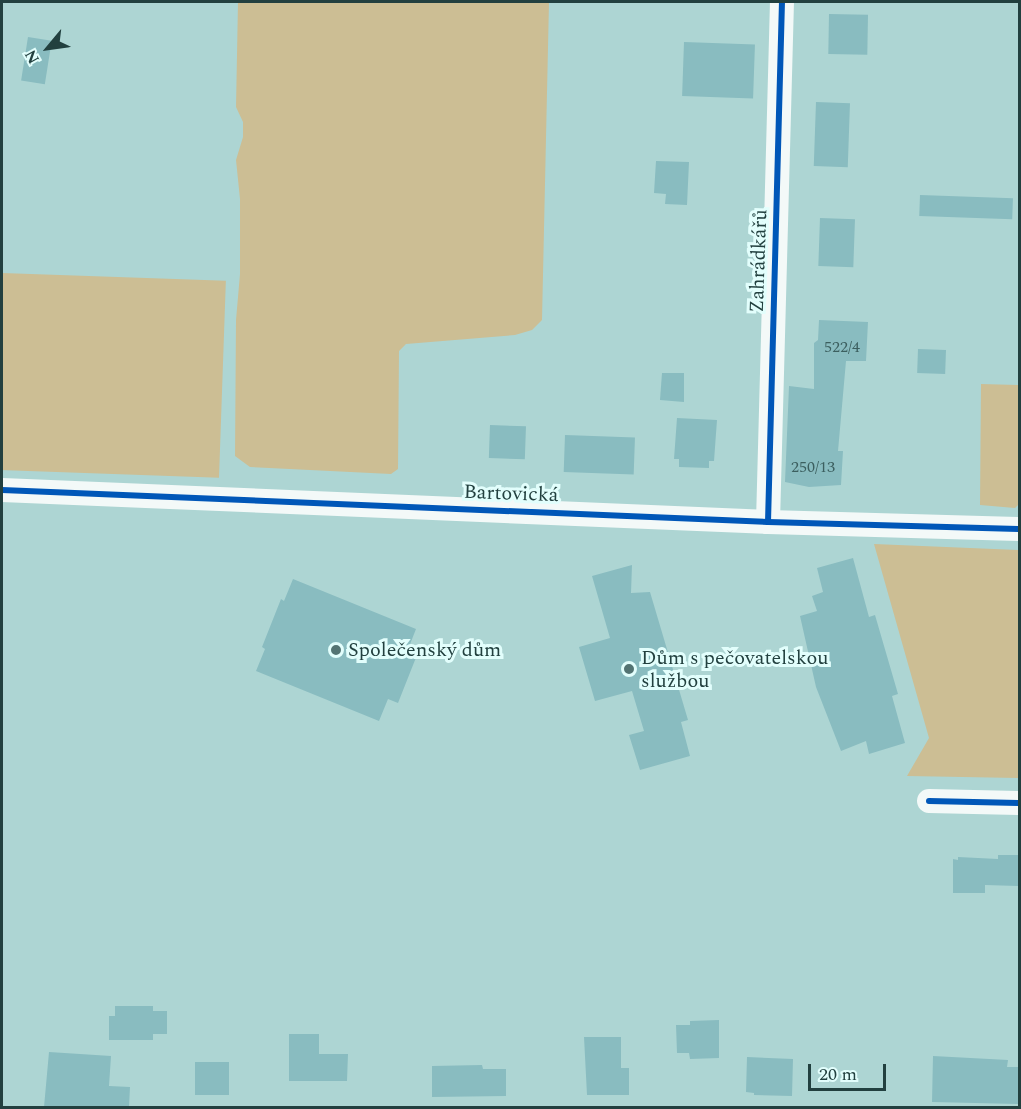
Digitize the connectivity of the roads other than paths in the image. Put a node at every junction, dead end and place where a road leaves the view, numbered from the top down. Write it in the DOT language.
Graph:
graph roads {
  1 [pos="782,2"];
  2 [pos="2,490"];
  3 [pos="768,522"];
  4 [pos="1020,529"];
  5 [pos="929,801"];
  6 [pos="1020,803"];
  1 -- 3 [label="street, Zahrádkářů"];
  2 -- 3 [label="street, Bartovická"];
  3 -- 4 [label="street, Bartovická"];
  5 -- 6 [label="street"];
}
